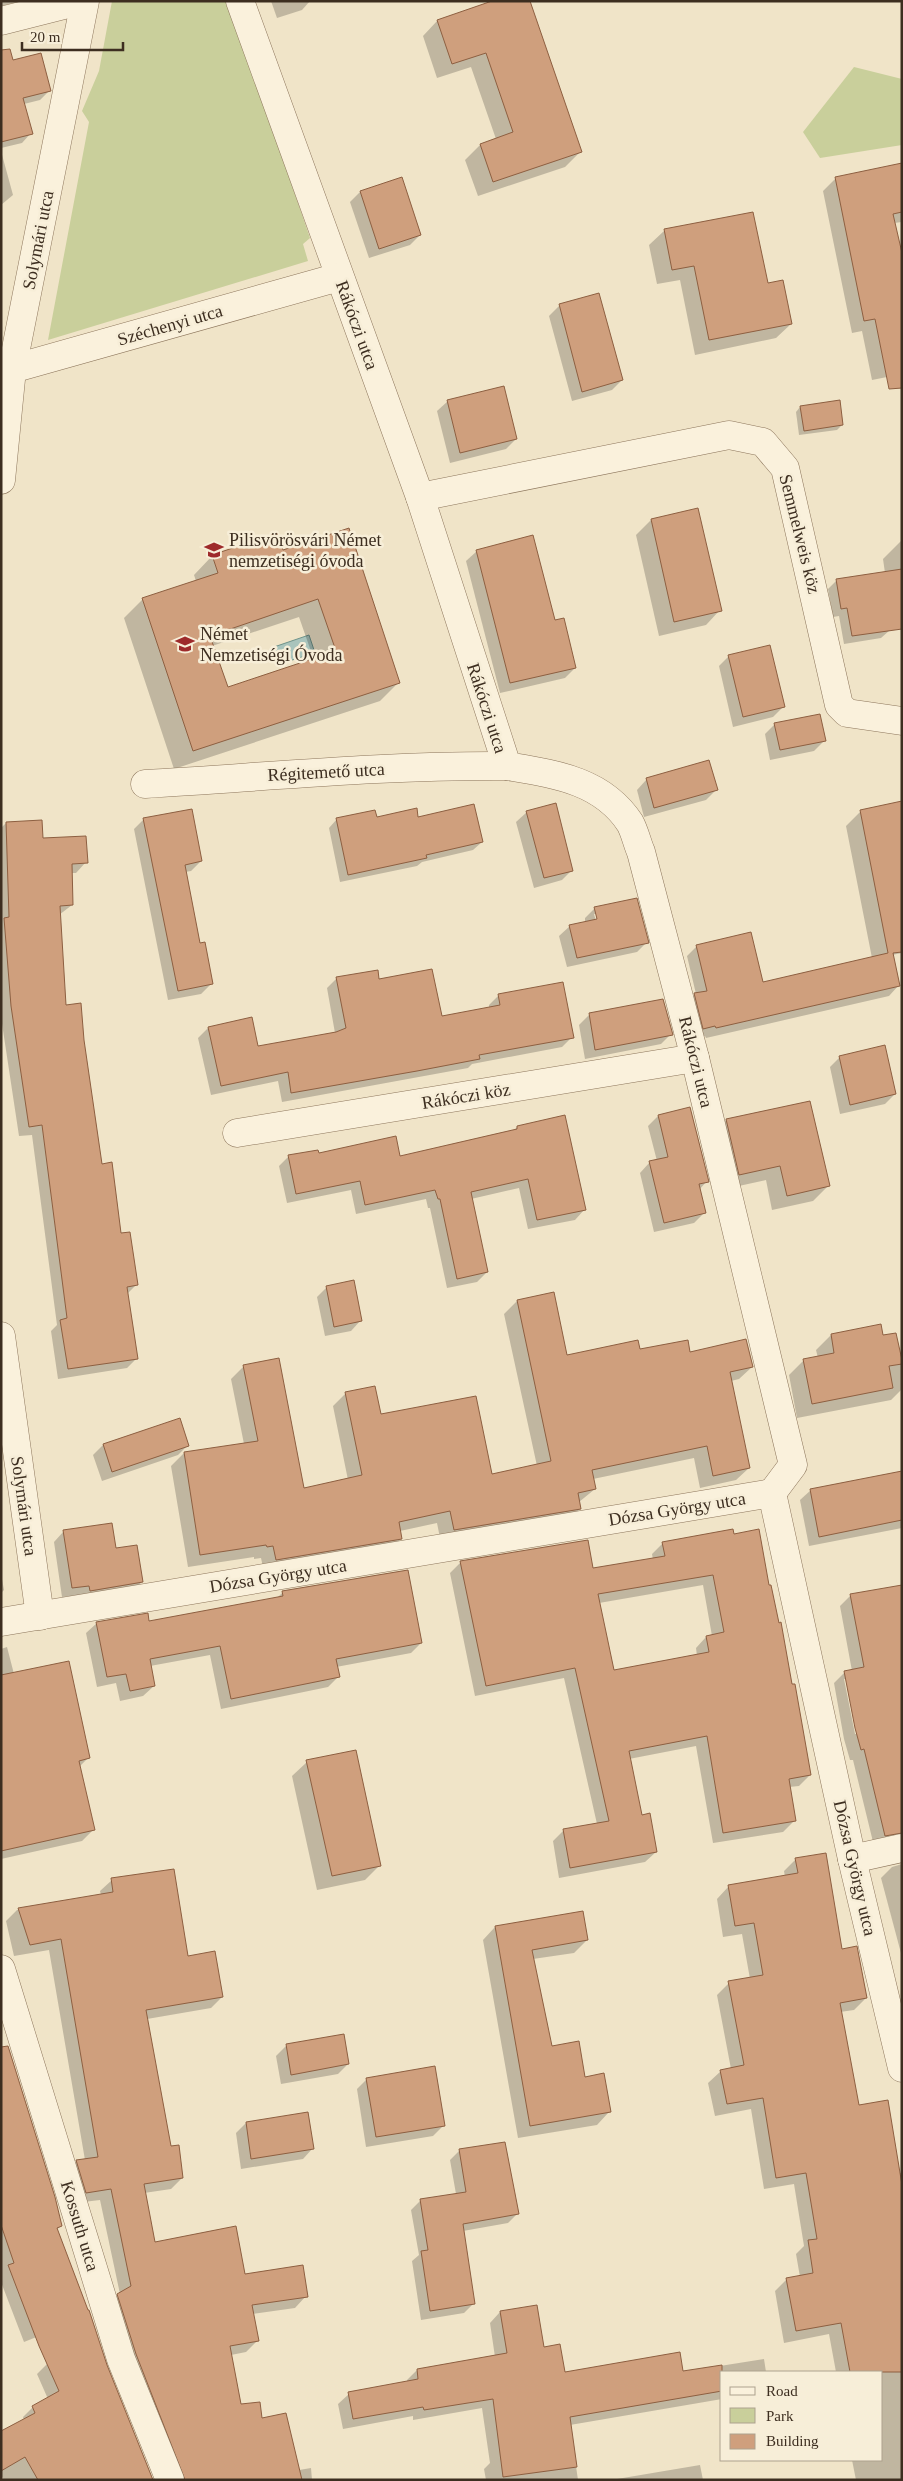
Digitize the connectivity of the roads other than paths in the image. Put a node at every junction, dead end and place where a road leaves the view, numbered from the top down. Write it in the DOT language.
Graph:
graph roads {
  1 [pos="80,1"];
  2 [pos="85,1"];
  3 [pos="240,1"];
  4 [pos="1,21"];
  5 [pos="339,277"];
  6 [pos="7,371"];
  7 [pos="1,480"];
  8 [pos="420,497"];
  9 [pos="902,721"];
  10 [pos="507,766"];
  11 [pos="145,784"];
  12 [pos="695,1058"];
  13 [pos="238,1133"];
  14 [pos="1,1336"];
  15 [pos="4,1373"];
  16 [pos="772,1493"];
  17 [pos="40,1616"];
  18 [pos="1,1622"];
  19 [pos="902,1848"];
  20 [pos="852,1860"];
  21 [pos="1,1969"];
  22 [pos="902,2068"];
  23 [pos="170,2480"];
  1 -- 4 [label="street"];
  2 -- 6 [label="street, Solymári utca"];
  3 -- 5 [label="street, Rákóczi utca"];
  5 -- 6 [label="street, Széchenyi utca"];
  5 -- 8 [label="street, Rákóczi utca"];
  6 -- 7 [label="street, Solymári utca"];
  8 -- 9 [label="street, Semmelweis köz"];
  8 -- 10 [label="street, Rákóczi utca"];
  10 -- 11 [label="street, Régitemető utca"];
  10 -- 12 [label="street, Rákóczi utca"];
  12 -- 13 [label="street, Rákóczi köz"];
  12 -- 16 [label="street, Rákóczi utca"];
  14 -- 15 [label="street, Solymári utca"];
  15 -- 17 [label="street, Solymári utca"];
  16 -- 17 [label="street, Dózsa György utca"];
  16 -- 20 [label="street, Dózsa György utca"];
  17 -- 18 [label="street, Dózsa György utca"];
  19 -- 20 [label="street"];
  20 -- 22 [label="street, Dózsa György utca"];
  21 -- 23 [label="street, Kossuth utca"];
}
